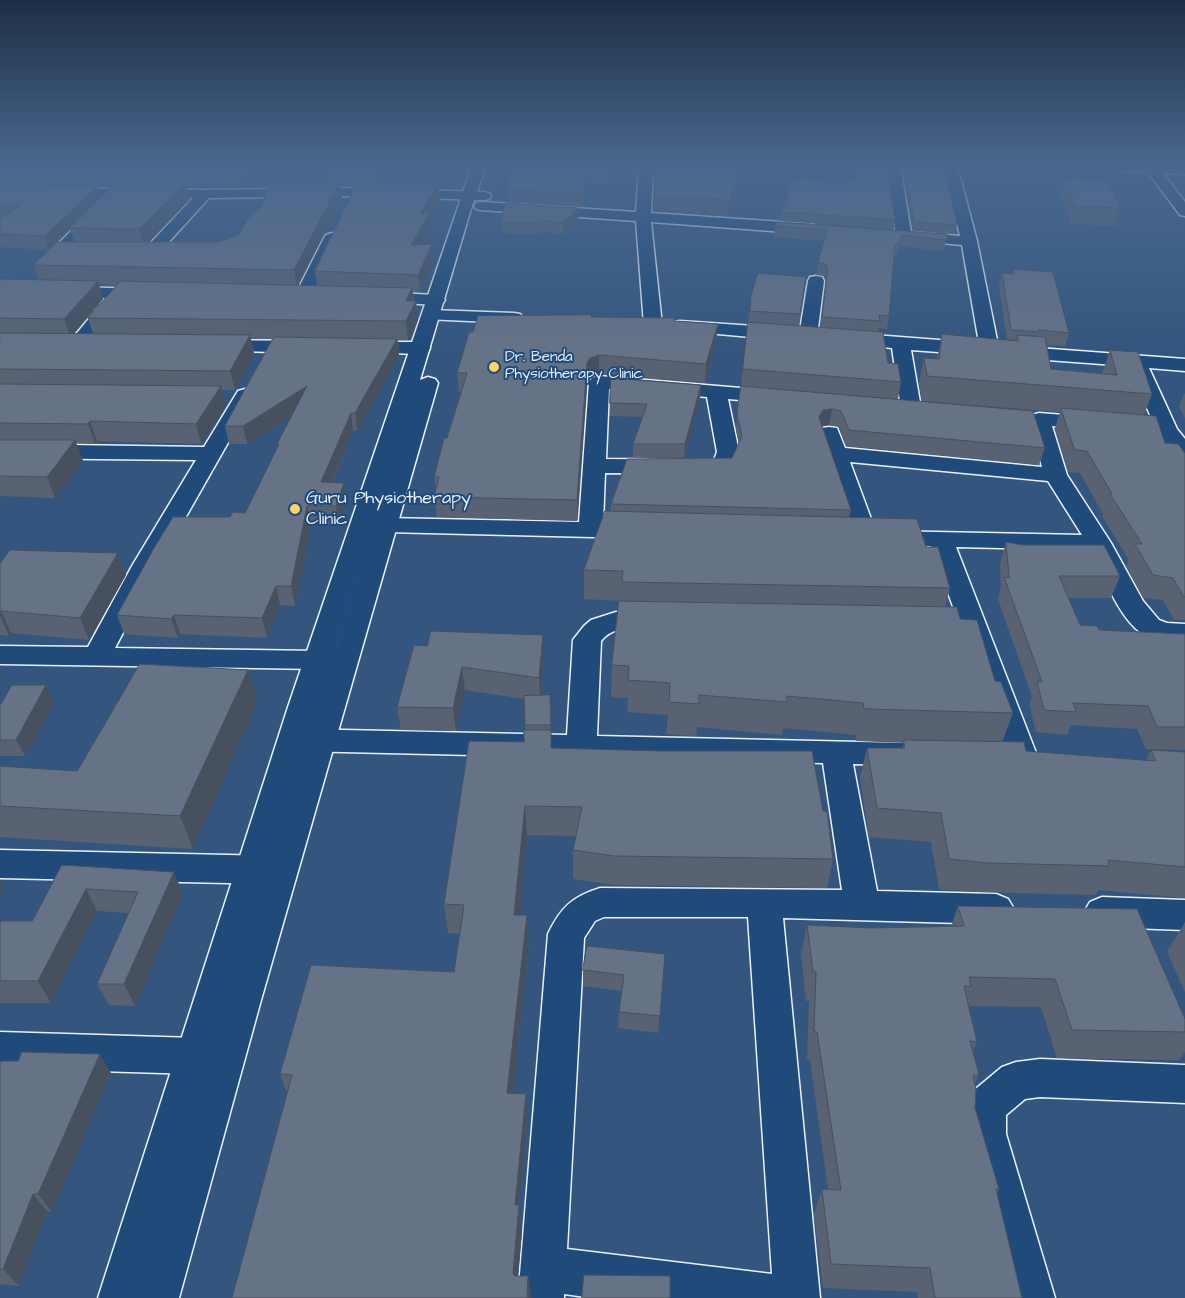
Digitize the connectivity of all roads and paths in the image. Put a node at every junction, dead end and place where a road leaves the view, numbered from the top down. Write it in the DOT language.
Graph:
graph roads {
  1 [pos="338,226"];
  2 [pos="84,227"];
  3 [pos="175,227"];
  4 [pos="468,227"];
  5 [pos="644,227"];
  6 [pos="782,227"];
  7 [pos="903,227"];
  8 [pos="965,227"];
  9 [pos="827,230"];
  10 [pos="885,234"];
  11 [pos="904,236"];
  12 [pos="969,241"];
  13 [pos="58,253"];
  14 [pos="76,253"];
  15 [pos="131,254"];
  16 [pos="149,254"];
  17 [pos="168,254"];
  18 [pos="45,266"];
  19 [pos="33,278"];
  20 [pos="816,281"];
  21 [pos="0,290"];
  22 [pos="20,290"];
  23 [pos="119,293"];
  24 [pos="158,294"];
  25 [pos="285,294"];
  26 [pos="304,295"];
  27 [pos="323,295"];
  28 [pos="360,297"];
  29 [pos="438,310"];
  30 [pos="530,319"];
  31 [pos="634,324"];
  32 [pos="653,325"];
  33 [pos="808,336"];
  34 [pos="901,343"];
  35 [pos="57,344"];
  36 [pos="76,345"];
  37 [pos="95,345"];
  38 [pos="192,346"];
  39 [pos="326,348"];
  40 [pos="345,348"];
  41 [pos="421,348"];
  42 [pos="990,350"];
  43 [pos="261,361"];
  44 [pos="1136,361"];
  45 [pos="1185,365"];
  46 [pos="716,392"];
  47 [pos="794,398"];
  48 [pos="911,408"];
  49 [pos="1167,430"];
  50 [pos="8,451"];
  51 [pos="209,454"];
  52 [pos="1185,454"];
  53 [pos="594,466"];
  54 [pos="0,472"];
  55 [pos="1056,475"];
  56 [pos="386,525"];
  57 [pos="591,530"];
  58 [pos="659,532"];
  59 [pos="942,539"];
  60 [pos="1098,543"];
  61 [pos="116,565"];
  62 [pos="145,566"];
  63 [pos="681,622"];
  64 [pos="946,628"];
  65 [pos="975,629"];
  66 [pos="1185,634"];
  67 [pos="0,655"];
  68 [pos="96,657"];
  69 [pos="318,660"];
  70 [pos="307,740"];
  71 [pos="581,746"];
  72 [pos="836,752"];
  73 [pos="935,755"];
  74 [pos="994,757"];
  75 [pos="0,864"];
  76 [pos="267,870"];
  77 [pos="764,903"];
  78 [pos="862,905"];
  79 [pos="1031,910"];
  80 [pos="1070,911"];
  81 [pos="1130,913"];
  82 [pos="1185,915"];
  83 [pos="1146,950"];
  84 [pos="0,1050"];
  85 [pos="195,1056"];
  86 [pos="1185,1084"];
  87 [pos="541,1284"];
  88 [pos="121,1298"];
  89 [pos="156,1298"];
  90 [pos="782,1298"];
  91 [pos="797,1298"];
  92 [pos="1032,1298"];
  1 -- 26 [label="street"];
  2 -- 13 [label="street"];
  3 -- 16 [label="street"];
  4 -- 29 [label="street"];
  5 -- 32 [label="street"];
  6 -- 9 [label="street"];
  7 -- 11 [label="street"];
  8 -- 12 [label="street"];
  10 -- 11 [label="street"];
  11 -- 12 [label="street"];
  12 -- 42 [label="street"];
  13 -- 14 [label="street"];
  13 -- 18 [label="street"];
  15 -- 16 [label="street"];
  16 -- 17 [label="street"];
  19 -- 22 [label="street"];
  20 -- 33 [label="street"];
  21 -- 22 [label="street"];
  22 -- 23 [label="street"];
  23 -- 24 [label="street"];
  23 -- 36 [label="street"];
  25 -- 26 [label="street"];
  26 -- 27 [label="street"];
  28 -- 29 [label="street"];
  29 -- 30 [label="street"];
  29 -- 41 [label="street"];
  29 -- 56 [label="street"];
  31 -- 32 [label="street"];
  32 -- 33 [label="street"];
  33 -- 34 [label="street"];
  34 -- 42 [label="street"];
  34 -- 48 [label="street"];
  35 -- 36 [label="street"];
  36 -- 37 [label="street"];
  38 -- 43 [label="street"];
  39 -- 43 [label="street"];
  40 -- 41 [label="street"];
  41 -- 69 [label="street"];
  42 -- 44 [label="street"];
  43 -- 51 [label="street"];
  44 -- 45 [label="street"];
  44 -- 49 [label="street"];
  46 -- 47 [label="street"];
  46 -- 53 [label="street"];
  46 -- 53 [label="street"];
  49 -- 52 [label="street"];
  49 -- 55 [label="street"];
  50 -- 51 [label="street"];
  50 -- 54 [label="street"];
  51 -- 62 [label="street"];
  53 -- 57 [label="street"];
  55 -- 59 [label="street"];
  55 -- 60 [label="street"];
  56 -- 57 [label="street"];
  56 -- 70 [label="street"];
  57 -- 58 [label="street"];
  59 -- 60 [label="street"];
  59 -- 65 [label="street"];
  60 -- 66 [label="street"];
  61 -- 62 [label="street"];
  62 -- 68 [label="street"];
  63 -- 71 [label="street"];
  64 -- 65 [label="street"];
  65 -- 74 [label="street"];
  67 -- 68 [label="street"];
  68 -- 69 [label="street"];
  69 -- 70 [label="street"];
  70 -- 71 [label="street"];
  70 -- 76 [label="street"];
  71 -- 72 [label="street"];
  72 -- 73 [label="street"];
  72 -- 78 [label="street"];
  75 -- 76 [label="street"];
  76 -- 85 [label="street"];
  76 -- 89 [label="street"];
  77 -- 78 [label="street"];
  77 -- 87 [label="street"];
  77 -- 91 [label="street"];
  78 -- 79 [label="street"];
  80 -- 81 [label="street"];
  81 -- 82 [label="street"];
  81 -- 83 [label="street"];
  84 -- 85 [label="street"];
  85 -- 88 [label="street"];
  86 -- 92 [label="street"];
  87 -- 90 [label="street"];
}
